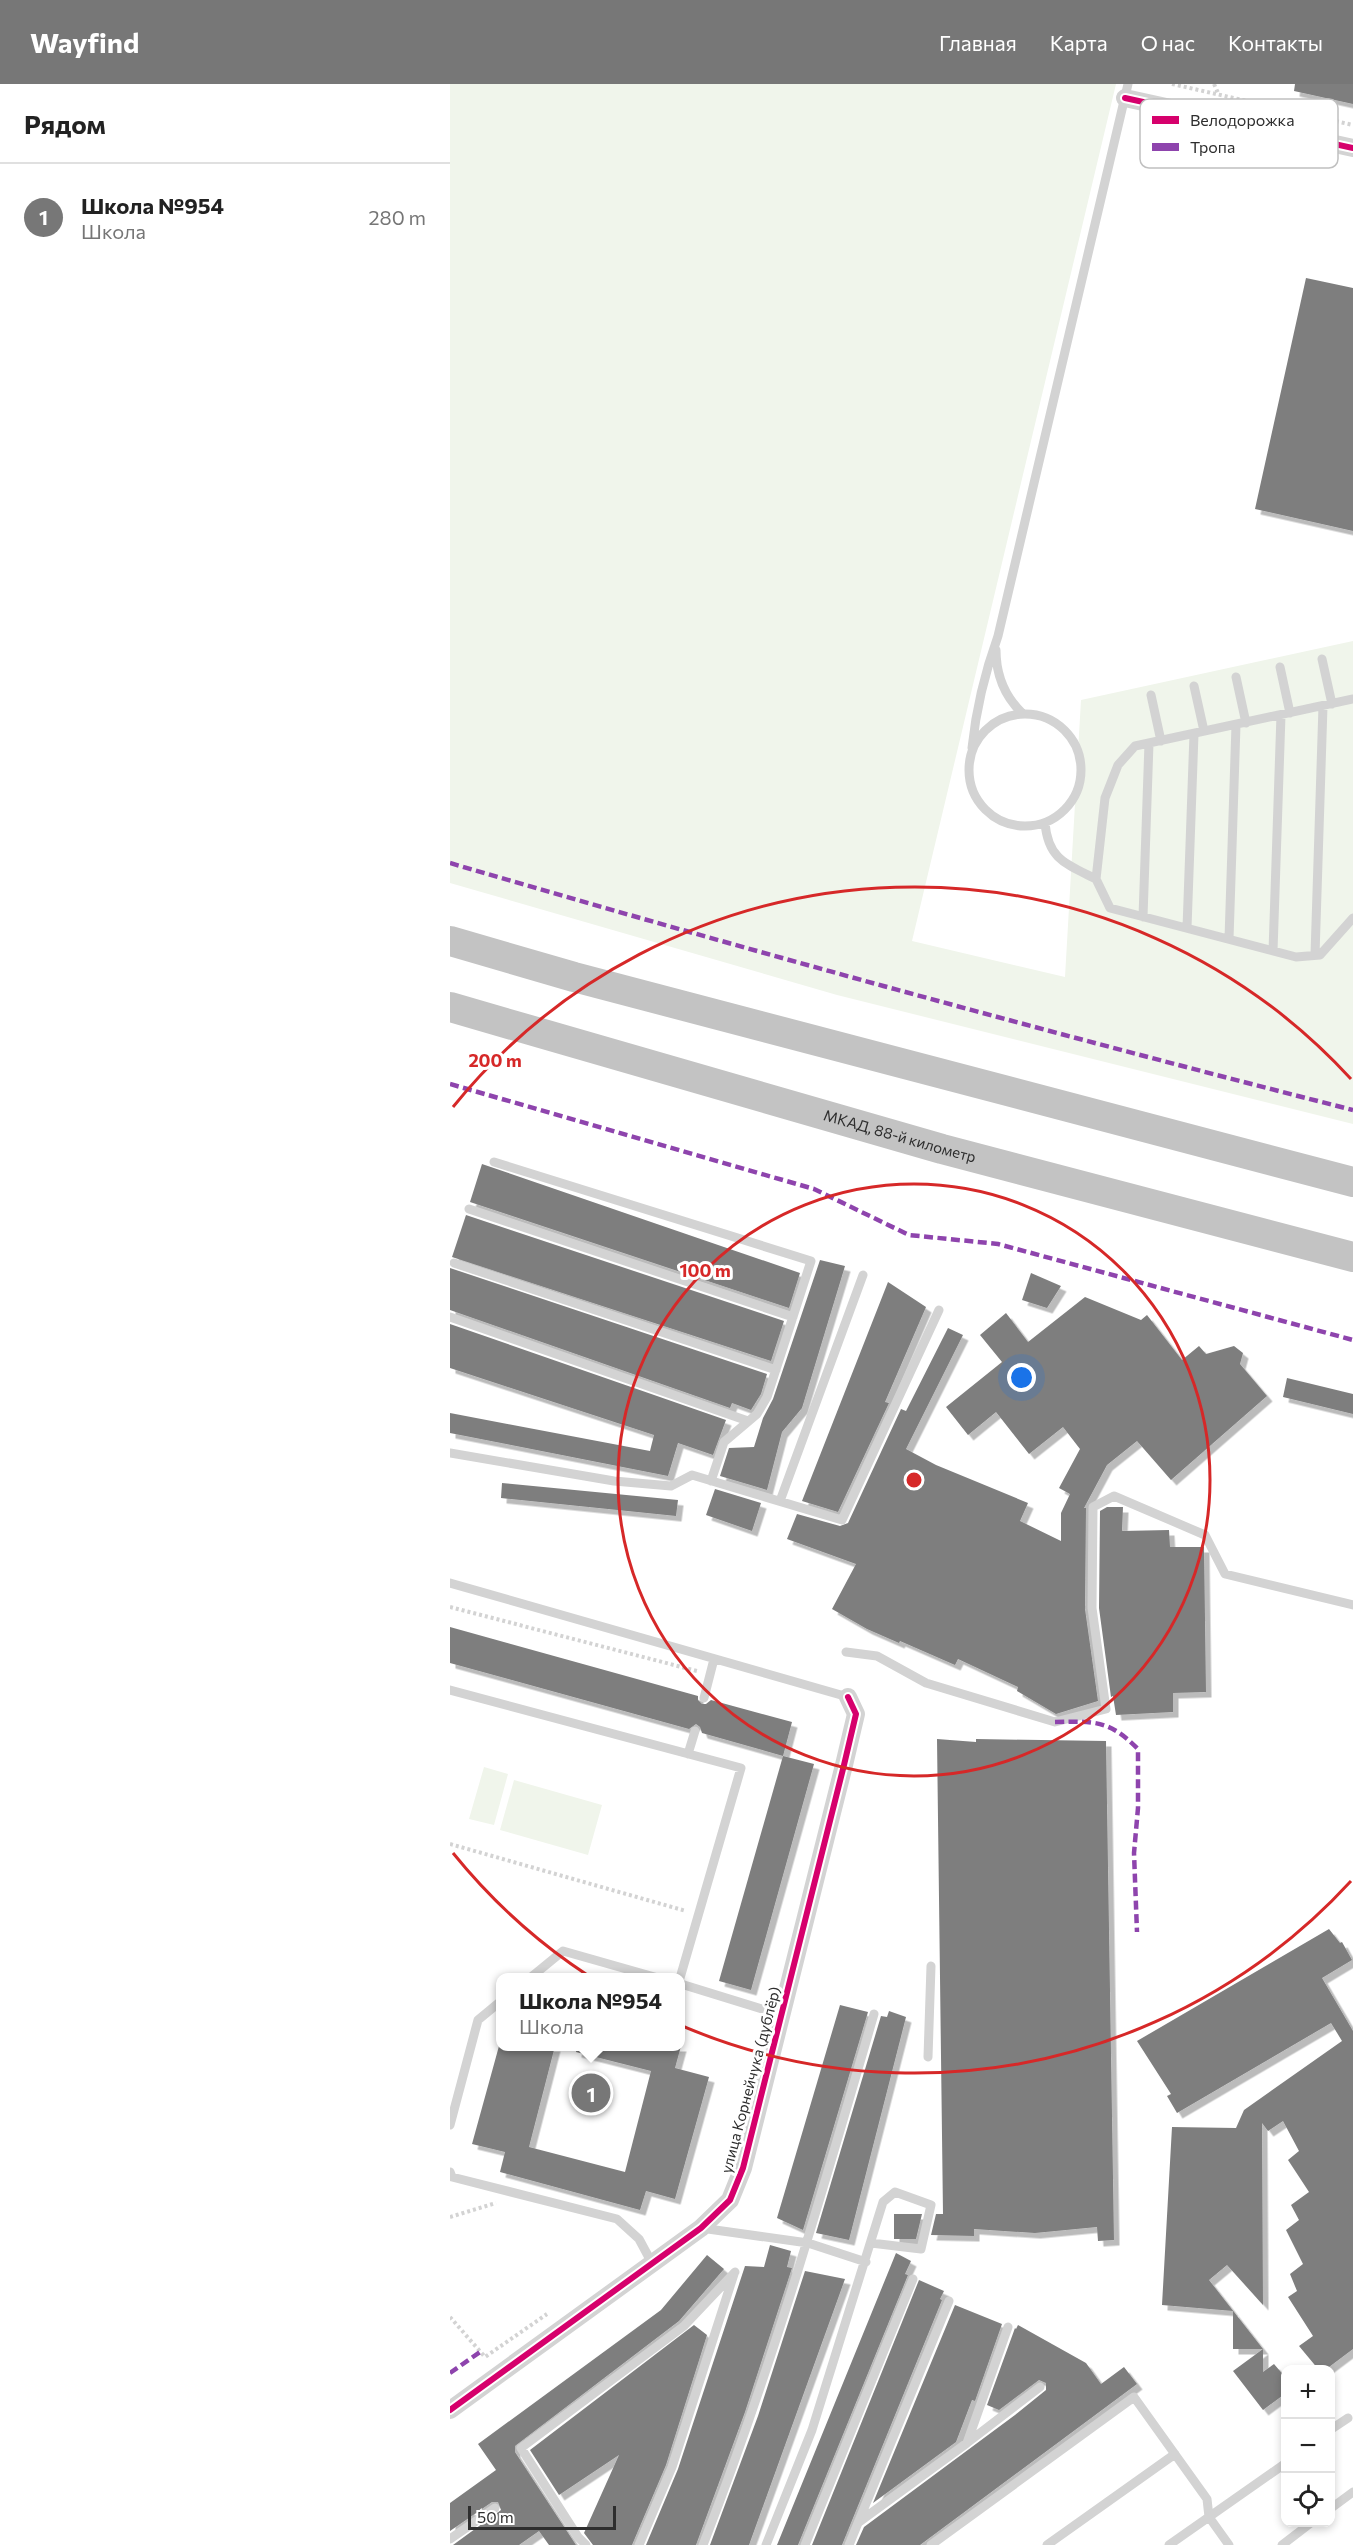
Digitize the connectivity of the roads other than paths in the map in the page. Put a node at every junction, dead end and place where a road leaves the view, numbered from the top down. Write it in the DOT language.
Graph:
graph roads {
  1 [pos="1126,91"];
  2 [pos="1158,99"];
  3 [pos="1338,144"];
  4 [pos="1353,148"];
  5 [pos="998,636"];
  6 [pos="1322,658"];
  7 [pos="1280,668"];
  8 [pos="1236,677"];
  9 [pos="1194,686"];
  10 [pos="1151,695"];
  11 [pos="1353,699"];
  12 [pos="1328,705"];
  13 [pos="1023,714"];
  14 [pos="1286,714"];
  15 [pos="1241,724"];
  16 [pos="1199,733"];
  17 [pos="1161,741"];
  18 [pos="1149,743"];
  19 [pos="972,748"];
  20 [pos="1045,822"];
  21 [pos="1096,879"];
  22 [pos="1143,916"];
  23 [pos="1353,918"];
  24 [pos="1187,928"];
  25 [pos="1229,939"];
  26 [pos="450,941"];
  27 [pos="1273,951"];
  28 [pos="1315,956"];
  29 [pos="450,1007"];
  30 [pos="494,1162"];
  31 [pos="1353,1182"];
  32 [pos="469,1209"];
  33 [pos="1353,1257"];
  34 [pos="454,1263"];
  35 [pos="863,1275"];
  36 [pos="939,1310"];
  37 [pos="450,1317"];
  38 [pos="793,1317"];
  39 [pos="776,1370"];
  40 [pos="748,1421"];
  41 [pos="450,1453"];
  42 [pos="711,1481"];
  43 [pos="780,1502"];
  44 [pos="450,1583"];
  45 [pos="1353,1605"];
  46 [pos="846,1652"];
  47 [pos="714,1659"];
  48 [pos="450,1690"];
  49 [pos="848,1697"];
  50 [pos="704,1698"];
  51 [pos="695,1731"];
  52 [pos="688,1754"];
  53 [pos="931,1966"];
  54 [pos="535,1973"];
  55 [pos="643,1973"];
  56 [pos="681,1973"];
  57 [pos="685,1985"];
  58 [pos="496,2005"];
  59 [pos="784,2008"];
  60 [pos="874,2014"];
  61 [pos="928,2057"];
  62 [pos="450,2125"];
  63 [pos="450,2172"];
  64 [pos="701,2228"];
  65 [pos="871,2242"];
  66 [pos="808,2243"];
  67 [pos="866,2262"];
  68 [pos="653,2265"];
  69 [pos="913,2279"];
  70 [pos="949,2301"];
  71 [pos="1008,2327"];
  72 [pos="1040,2387"];
  73 [pos="450,2410"];
  74 [pos="1348,2418"];
  75 [pos="1335,2427"];
  76 [pos="967,2444"];
  77 [pos="1175,2454"];
  78 [pos="1281,2467"];
  79 [pos="1353,2492"];
  80 [pos="1335,2505"];
  81 [pos="495,2508"];
  82 [pos="1209,2517"];
  83 [pos="858,2522"];
  84 [pos="1307,2527"];
  85 [pos="450,2539"];
  86 [pos="586,2545"];
  87 [pos="639,2545"];
  88 [pos="703,2545"];
  89 [pos="766,2545"];
  90 [pos="805,2545"];
  91 [pos="849,2545"];
  92 [pos="931,2545"];
  93 [pos="1047,2545"];
  94 [pos="1169,2545"];
  95 [pos="1229,2545"];
  96 [pos="1282,2545"];
  1 -- 2 [label="street"];
  1 -- 5 [label="lane"];
  3 -- 4 [label="street"];
  5 -- 13 [label="lane"];
  5 -- 19 [label="lane"];
  6 -- 12 [label="lane"];
  7 -- 14 [label="lane"];
  8 -- 15 [label="lane"];
  9 -- 16 [label="lane"];
  10 -- 17 [label="lane"];
  11 -- 12 [label="lane"];
  12 -- 14 [label="lane"];
  12 -- 28 [label="lane"];
  13 -- 19 [label="lane"];
  13 -- 20 [label="lane"];
  14 -- 15 [label="lane"];
  14 -- 27 [label="lane"];
  15 -- 16 [label="lane"];
  15 -- 25 [label="lane"];
  16 -- 17 [label="lane"];
  16 -- 24 [label="lane"];
  17 -- 18 [label="lane"];
  18 -- 21 [label="lane"];
  18 -- 22 [label="lane"];
  19 -- 20 [label="lane"];
  20 -- 21 [label="lane"];
  21 -- 22 [label="lane"];
  22 -- 24 [label="lane"];
  23 -- 28 [label="lane"];
  24 -- 25 [label="lane"];
  25 -- 27 [label="lane"];
  26 -- 31 [label="highway"];
  27 -- 28 [label="lane"];
  29 -- 33 [label="highway, МКАД, 88-й километр"];
  30 -- 38 [label="lane"];
  32 -- 38 [label="lane"];
  34 -- 39 [label="lane"];
  35 -- 43 [label="lane"];
  36 -- 43 [label="lane"];
  37 -- 40 [label="lane"];
  38 -- 39 [label="lane"];
  39 -- 40 [label="lane"];
  40 -- 42 [label="lane"];
  41 -- 42 [label="lane"];
  42 -- 43 [label="lane"];
  44 -- 47 [label="lane"];
  45 -- 46 [label="lane"];
  47 -- 49 [label="lane"];
  47 -- 50 [label="lane"];
  48 -- 52 [label="lane"];
  49 -- 59 [label="street, улица Корнейчука (дублёр)"];
  51 -- 52 [label="lane"];
  52 -- 56 [label="lane"];
  53 -- 61 [label="lane"];
  54 -- 55 [label="lane"];
  57 -- 59 [label="lane"];
  58 -- 62 [label="lane"];
  59 -- 64 [label="street, улица Корнейчука (дублёр)"];
  60 -- 66 [label="lane"];
  63 -- 68 [label="lane"];
  64 -- 66 [label="lane"];
  64 -- 68 [label="street, улица Корнейчука (дублёр)"];
  65 -- 65 [label="lane"];
  65 -- 67 [label="lane"];
  66 -- 67 [label="lane"];
  66 -- 88 [label="lane"];
  67 -- 89 [label="lane"];
  68 -- 73 [label="street, улица Корнейчука (дублёр)"];
  69 -- 90 [label="lane"];
  70 -- 83 [label="lane"];
  71 -- 76 [label="lane"];
  72 -- 76 [label="lane"];
  74 -- 75 [label="lane"];
  76 -- 83 [label="lane"];
  77 -- 82 [label="lane"];
  77 -- 92 [label="lane"];
  77 -- 93 [label="lane"];
  78 -- 82 [label="lane"];
  79 -- 80 [label="lane"];
  81 -- 85 [label="lane"];
  82 -- 94 [label="lane"];
  82 -- 95 [label="lane"];
  83 -- 91 [label="lane"];
  84 -- 96 [label="lane"];
  86 -- 87 [label="lane"];
}
